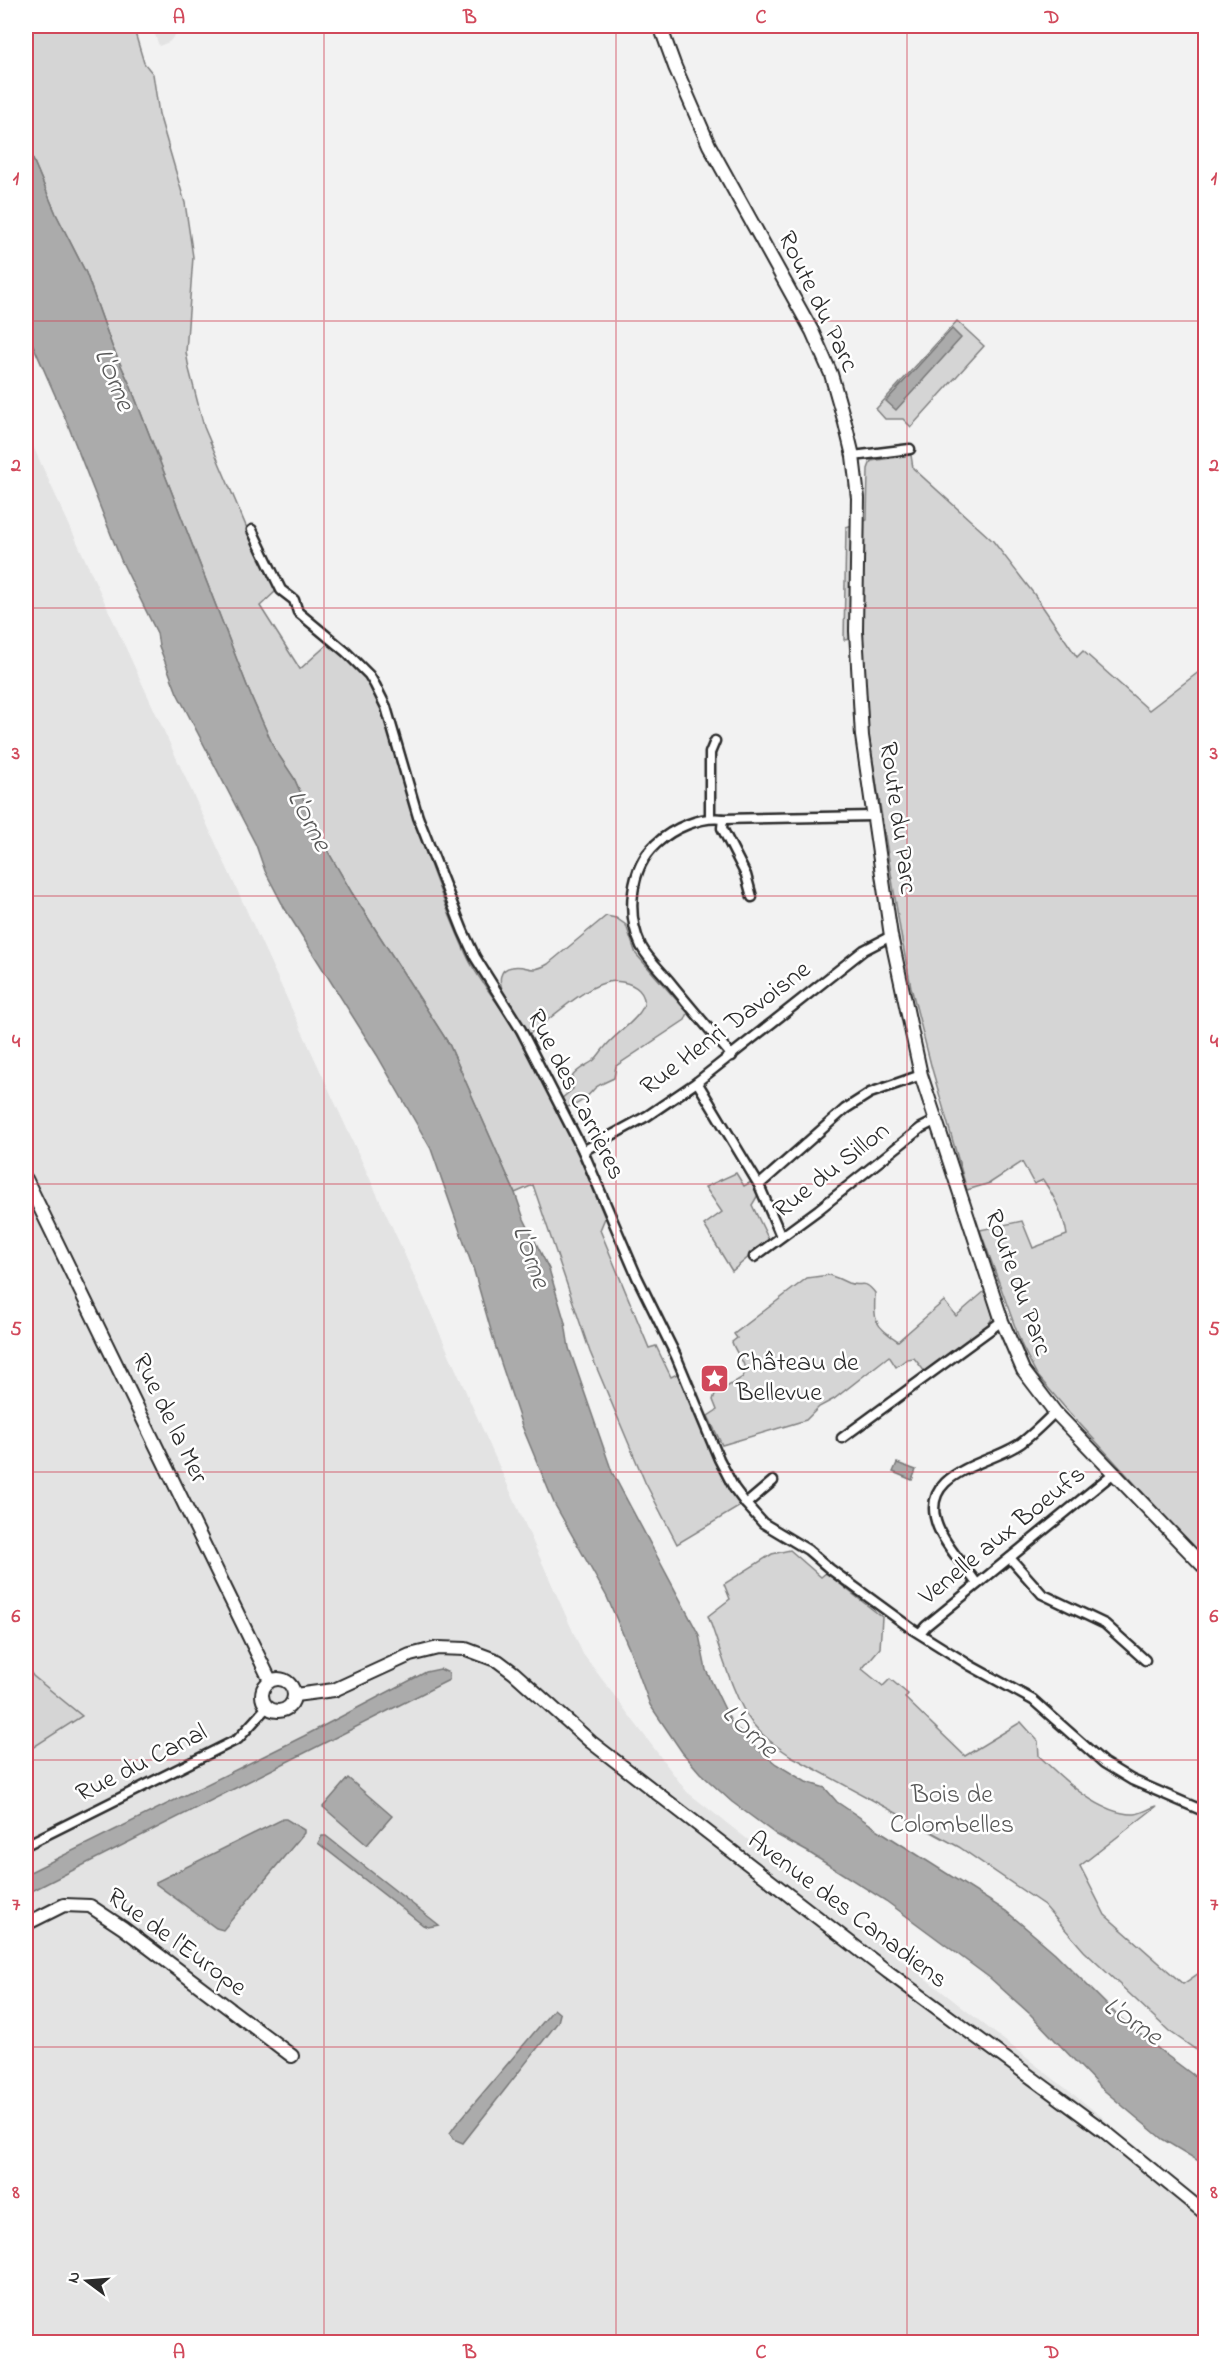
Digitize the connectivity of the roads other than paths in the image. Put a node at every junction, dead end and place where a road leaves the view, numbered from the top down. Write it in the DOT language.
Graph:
graph roads {
  1 [pos="660,26"];
  2 [pos="910,449"];
  3 [pos="853,456"];
  4 [pos="252,530"];
  5 [pos="715,741"];
  6 [pos="873,816"];
  7 [pos="710,817"];
  8 [pos="723,819"];
  9 [pos="752,897"];
  10 [pos="891,936"];
  11 [pos="732,1056"];
  12 [pos="921,1075"];
  13 [pos="697,1082"];
  14 [pos="937,1120"];
  15 [pos="583,1150"];
  16 [pos="26,1179"];
  17 [pos="759,1185"];
  18 [pos="782,1236"];
  19 [pos="754,1257"];
  20 [pos="1002,1321"];
  21 [pos="1055,1412"];
  22 [pos="842,1438"];
  23 [pos="1115,1472"];
  24 [pos="773,1481"];
  25 [pos="746,1504"];
  26 [pos="1010,1558"];
  27 [pos="1206,1569"];
  28 [pos="977,1584"];
  29 [pos="920,1633"];
  30 [pos="1145,1660"];
  31 [pos="270,1680"];
  32 [pos="295,1695"];
  33 [pos="267,1707"];
  34 [pos="1206,1812"];
  35 [pos="26,1845"];
  36 [pos="26,1924"];
  37 [pos="292,2056"];
  38 [pos="1206,2214"];
  1 -- 3 [label="street, Route du Parc"];
  2 -- 3 [label="street"];
  3 -- 6 [label="street, Route du Parc"];
  4 -- 15 [label="street, Rue des Carrières"];
  5 -- 7 [label="street"];
  6 -- 8 [label="street"];
  6 -- 10 [label="street, Route du Parc"];
  7 -- 8 [label="street"];
  7 -- 11 [label="street"];
  8 -- 9 [label="street"];
  10 -- 11 [label="street, Rue Henri Davoisne"];
  10 -- 12 [label="street, Route du Parc"];
  11 -- 13 [label="street, Rue Henri Davoisne"];
  12 -- 14 [label="street, Route du Parc"];
  12 -- 17 [label="street"];
  13 -- 15 [label="street, Rue Henri Davoisne"];
  13 -- 17 [label="street"];
  14 -- 18 [label="street, Rue du Sillon"];
  14 -- 20 [label="street, Route du Parc"];
  15 -- 25 [label="street, Rue des Carrières"];
  16 -- 31 [label="street, Rue de la Mer"];
  17 -- 18 [label="street"];
  18 -- 19 [label="street, Rue du Sillon"];
  20 -- 21 [label="street, Route du Parc"];
  20 -- 22 [label="street"];
  21 -- 23 [label="street, Route du Parc"];
  21 -- 28 [label="street"];
  23 -- 26 [label="street, Venelle aux Boeufs"];
  23 -- 27 [label="street, Route du Parc"];
  24 -- 25 [label="street"];
  25 -- 29 [label="street, Rue des Carrières"];
  26 -- 28 [label="street, Venelle aux Boeufs"];
  26 -- 30 [label="street"];
  28 -- 29 [label="street, Venelle aux Boeufs"];
  29 -- 34 [label="street, Rue des Carrières"];
  31 -- 32 [label="street"];
  31 -- 33 [label="street"];
  32 -- 33 [label="street"];
  32 -- 38 [label="street, Avenue des Canadiens"];
  33 -- 35 [label="street, Rue du Canal"];
  36 -- 37 [label="street, Rue de l'Europe"];
}
